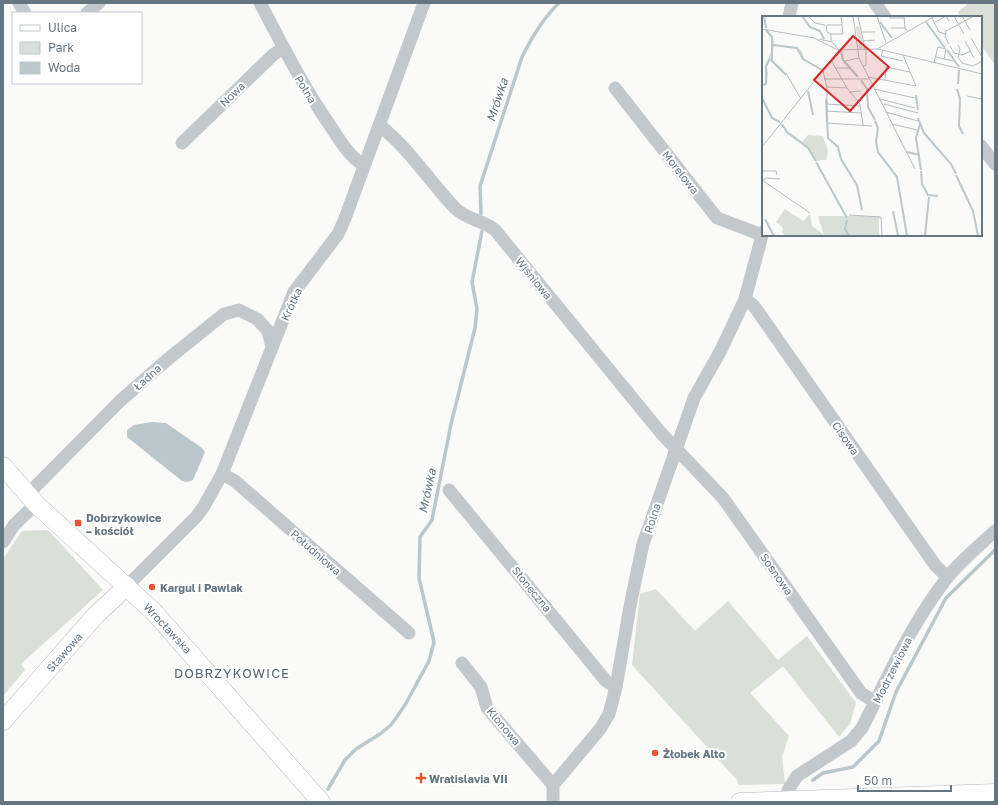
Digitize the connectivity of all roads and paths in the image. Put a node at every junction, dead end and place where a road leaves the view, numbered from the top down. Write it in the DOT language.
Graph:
graph roads {
  1 [pos="19,3"];
  2 [pos="99,3"];
  3 [pos="260,3"];
  4 [pos="424,3"];
  5 [pos="792,3"];
  6 [pos="875,3"];
  7 [pos="24,12"];
  8 [pos="88,12"];
  9 [pos="790,16"];
  10 [pos="884,16"];
  11 [pos="284,48"];
  12 [pos="615,88"];
  13 [pos="379,125"];
  14 [pos="182,143"];
  15 [pos="982,147"];
  16 [pos="995,164"];
  17 [pos="364,166"];
  18 [pos="762,234"];
  19 [pos="762,236"];
  20 [pos="745,299"];
  21 [pos="284,318"];
  22 [pos="257,319"];
  23 [pos="272,347"];
  24 [pos="676,448"];
  25 [pos="3,466"];
  26 [pos="222,474"];
  27 [pos="449,490"];
  28 [pos="32,499"];
  29 [pos="995,531"];
  30 [pos="3,542"];
  31 [pos="947,577"];
  32 [pos="127,586"];
  33 [pos="409,633"];
  34 [pos="462,663"];
  35 [pos="616,687"];
  36 [pos="875,702"];
  37 [pos="3,721"];
  38 [pos="554,785"];
  39 [pos="995,792"];
  40 [pos="788,800"];
  41 [pos="321,802"];
  42 [pos="554,802"];
  43 [pos="740,802"];
  1 -- 7 [label="street"];
  2 -- 8 [label="street"];
  3 -- 11 [label="street, Polna"];
  4 -- 13 [label="street, Krótka"];
  5 -- 9 [label="street"];
  6 -- 10 [label="street"];
  11 -- 14 [label="street, Nowa"];
  11 -- 17 [label="street, Polna"];
  12 -- 18 [label="street, Morelowa"];
  13 -- 17 [label="street, Krótka"];
  13 -- 24 [label="street, Wiśniowa"];
  15 -- 16 [label="street"];
  17 -- 21 [label="street, Krótka"];
  19 -- 20 [label="street, Rolna"];
  20 -- 24 [label="street, Rolna"];
  20 -- 31 [label="street, Cisowa"];
  21 -- 22 [label="street"];
  21 -- 23 [label="street, Krótka"];
  22 -- 23 [label="street, Ładna"];
  22 -- 28 [label="street, Ładna"];
  23 -- 26 [label="street, Krótka"];
  24 -- 35 [label="street, Rolna"];
  24 -- 36 [label="street, Sosnowa"];
  25 -- 28 [label="street, Wrocławska"];
  26 -- 32 [label="street, Krótka"];
  26 -- 33 [label="street, Południowa"];
  27 -- 35 [label="street, Słoneczna"];
  28 -- 30 [label="street, Ładna"];
  28 -- 32 [label="street, Wrocławska"];
  29 -- 31 [label="street, Modrzewiowa"];
  31 -- 36 [label="street, Modrzewiowa"];
  32 -- 37 [label="street, Stawowa"];
  32 -- 41 [label="street, Wrocławska"];
  34 -- 38 [label="street, Klonowa"];
  35 -- 38 [label="street, Rolna"];
  36 -- 40 [label="street, Modrzewiowa"];
  38 -- 42 [label="street"];
  39 -- 40 [label="street"];
  40 -- 43 [label="street"];
}
